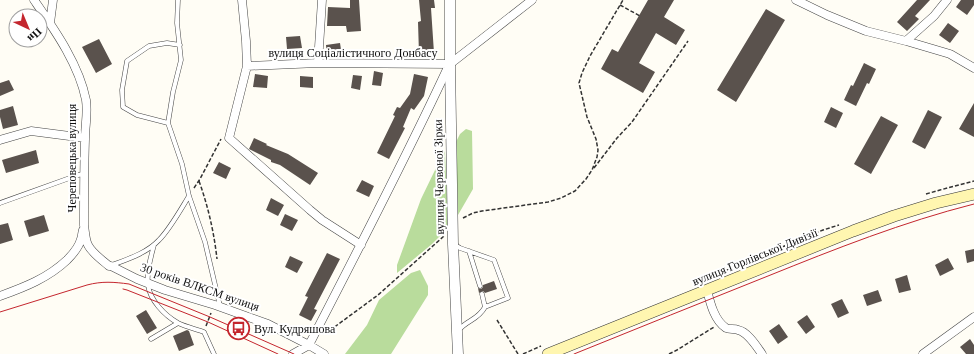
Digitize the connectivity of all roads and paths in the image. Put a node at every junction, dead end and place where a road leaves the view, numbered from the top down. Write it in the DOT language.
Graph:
graph roads {
  1 [pos="34,0"];
  2 [pos="53,0"];
  3 [pos="178,0"];
  4 [pos="242,0"];
  5 [pos="322,0"];
  6 [pos="450,0"];
  7 [pos="532,0"];
  8 [pos="623,0"];
  9 [pos="796,0"];
  10 [pos="947,0"];
  11 [pos="620,4"];
  12 [pos="640,16"];
  13 [pos="50,23"];
  14 [pos="688,41"];
  15 [pos="906,41"];
  16 [pos="180,45"];
  17 [pos="318,63"];
  18 [pos="450,64"];
  19 [pos="247,66"];
  20 [pos="974,68"];
  21 [pos="233,120"];
  22 [pos="168,123"];
  23 [pos="85,138"];
  24 [pos="0,140"];
  25 [pos="592,170"];
  26 [pos="84,174"];
  27 [pos="199,180"];
  28 [pos="974,194"];
  29 [pos="189,196"];
  30 [pos="0,203"];
  31 [pos="84,225"];
  32 [pos="452,228"];
  33 [pos="452,244"];
  34 [pos="154,245"];
  35 [pos="361,245"];
  36 [pos="469,251"];
  37 [pos="217,263"];
  38 [pos="110,266"];
  39 [pos="148,284"];
  40 [pos="480,286"];
  41 [pos="707,290"];
  42 [pos="482,294"];
  43 [pos="0,296"];
  44 [pos="220,307"];
  45 [pos="485,308"];
  46 [pos="974,317"];
  47 [pos="497,320"];
  48 [pos="178,322"];
  49 [pos="721,323"];
  50 [pos="457,332"];
  51 [pos="151,339"];
  52 [pos="309,345"];
  53 [pos="214,354"];
  54 [pos="293,354"];
  55 [pos="324,354"];
  56 [pos="458,354"];
  57 [pos="518,354"];
  58 [pos="548,354"];
  59 [pos="670,354"];
  60 [pos="762,354"];
  61 [pos="923,354"];
  1 -- 13 [label="street, Череповецька вулиця"];
  2 -- 13 [label="street"];
  3 -- 16 [label="lane"];
  4 -- 19 [label="street"];
  5 -- 17 [label="street"];
  6 -- 18 [label="street, вулиця Червоної Зірки"];
  7 -- 18 [label="street, вулиця Соціалістичного Донбасу"];
  8 -- 11 [label="path"];
  9 -- 15 [label="street"];
  10 -- 15 [label="street"];
  11 -- 12 [label="path"];
  11 -- 25 [label="path"];
  13 -- 23 [label="street, Череповецька вулиця"];
  14 -- 25 [label="path"];
  15 -- 20 [label="street"];
  16 -- 22 [label="lane"];
  16 -- 22 [label="lane"];
  17 -- 18 [label="street, вулиця Соціалістичного Донбасу"];
  17 -- 19 [label="street, вулиця Соціалістичного Донбасу"];
  18 -- 32 [label="street, вулиця Червоної Зірки"];
  18 -- 35 [label="street"];
  19 -- 21 [label="street"];
  21 -- 27 [label="path"];
  21 -- 35 [label="street"];
  22 -- 29 [label="lane"];
  23 -- 24 [label="street"];
  23 -- 26 [label="street, Череповецька вулиця"];
  25 -- 32 [label="path"];
  26 -- 30 [label="lane"];
  26 -- 31 [label="street, Череповецька вулиця"];
  27 -- 29 [label="path"];
  27 -- 37 [label="path"];
  28 -- 41 [label="main road, вулиця Горлівської Дивізії"];
  29 -- 34 [label="lane"];
  29 -- 44 [label="lane"];
  31 -- 38 [label="street, Череповецька вулиця"];
  31 -- 43 [label="street"];
  32 -- 33 [label="street, вулиця Червоної Зірки"];
  32 -- 52 [label="path"];
  33 -- 36 [label="lane"];
  33 -- 50 [label="street, вулиця Червоної Зірки"];
  34 -- 38 [label="lane"];
  34 -- 39 [label="lane"];
  35 -- 52 [label="street"];
  36 -- 40 [label="lane"];
  36 -- 45 [label="lane"];
  38 -- 39 [label="street, 30 років ВЛКСМ вулиця"];
  39 -- 44 [label="street, 30 років ВЛКСМ вулиця"];
  39 -- 48 [label="lane"];
  41 -- 49 [label="street"];
  41 -- 58 [label="main road, вулиця Горлівської Дивізії"];
  42 -- 45 [label="lane"];
  44 -- 52 [label="street, 30 років ВЛКСМ вулиця"];
  45 -- 50 [label="lane"];
  46 -- 61 [label="street"];
  47 -- 57 [label="path"];
  48 -- 51 [label="lane"];
  48 -- 53 [label="lane"];
  49 -- 59 [label="path"];
  49 -- 60 [label="street"];
  50 -- 56 [label="street, вулиця Червоної Зірки"];
  52 -- 54 [label="street"];
  52 -- 55 [label="street, 30 років ВЛКСМ вулиця"];
}
